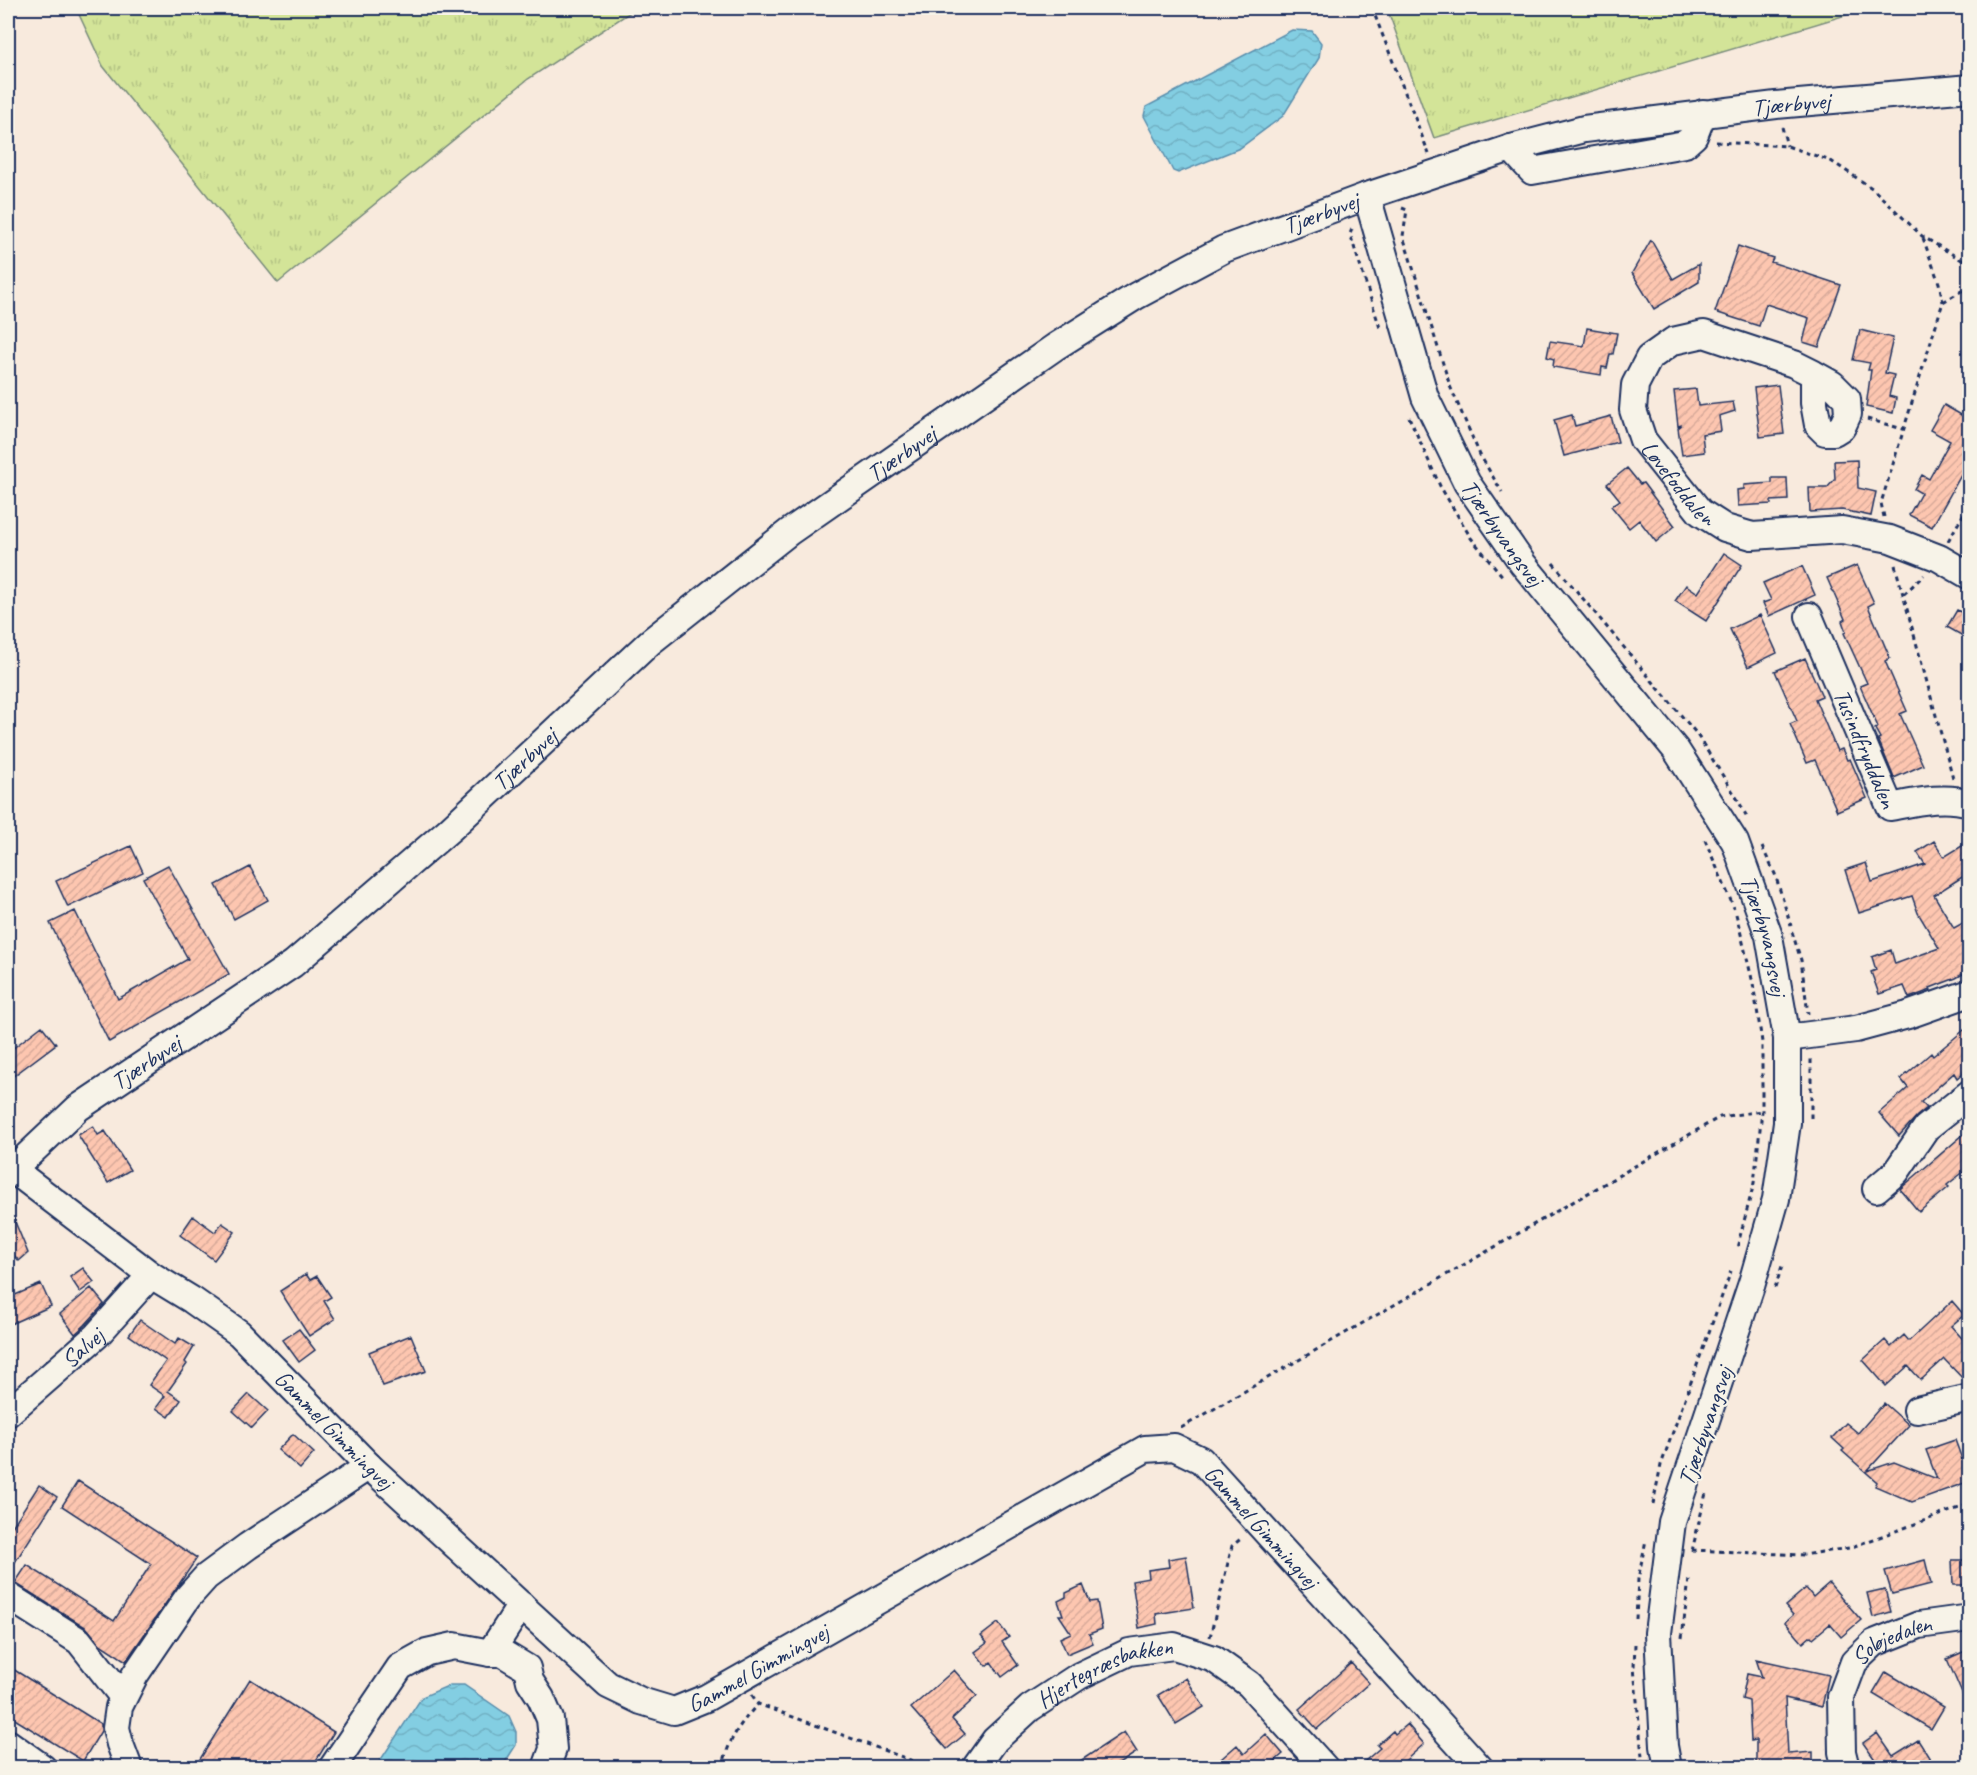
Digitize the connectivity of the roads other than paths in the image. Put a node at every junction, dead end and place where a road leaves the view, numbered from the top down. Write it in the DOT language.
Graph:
graph roads {
  1 [pos="1970,88"];
  2 [pos="1367,196"];
  3 [pos="1848,414"];
  4 [pos="1970,576"];
  5 [pos="1809,616"];
  6 [pos="1970,803"];
  7 [pos="1967,999"];
  8 [pos="1799,1036"];
  9 [pos="1970,1093"];
  10 [pos="10,1172"];
  11 [pos="1876,1189"];
  12 [pos="151,1275"];
  13 [pos="1970,1398"];
  14 [pos="1917,1410"];
  15 [pos="8,1413"];
  16 [pos="369,1466"];
  17 [pos="8,1596"];
  18 [pos="521,1605"];
  19 [pos="1970,1618"];
  20 [pos="490,1653"];
  21 [pos="123,1698"];
  22 [pos="8,1743"];
  23 [pos="43,1767"];
  24 [pos="128,1767"];
  25 [pos="332,1767"];
  26 [pos="546,1767"];
  27 [pos="975,1767"];
  28 [pos="1325,1767"];
  29 [pos="1480,1767"];
  30 [pos="1668,1767"];
  31 [pos="1846,1767"];
  1 -- 2 [label="street, Tjærbyvej"];
  2 -- 8 [label="street, Tjærbyvangsvej"];
  2 -- 10 [label="street, Tjærbyvej"];
  3 -- 4 [label="street, Løvefoddalen"];
  5 -- 6 [label="street, Tusindfryddalen"];
  7 -- 8 [label="street"];
  8 -- 30 [label="street, Tjærbyvangsvej"];
  9 -- 11 [label="street"];
  10 -- 12 [label="street, Gammel Gimmingvej"];
  12 -- 15 [label="street, Salvej"];
  12 -- 16 [label="street, Gammel Gimmingvej"];
  13 -- 14 [label="street"];
  16 -- 18 [label="street, Gammel Gimmingvej"];
  16 -- 21 [label="street"];
  17 -- 21 [label="street"];
  18 -- 20 [label="street"];
  18 -- 29 [label="street, Gammel Gimmingvej"];
  19 -- 31 [label="street, Soløjedalen"];
  20 -- 25 [label="street"];
  20 -- 26 [label="street"];
  21 -- 24 [label="street"];
  22 -- 23 [label="street"];
  27 -- 28 [label="street, Hjertegræsbakken"];
}
